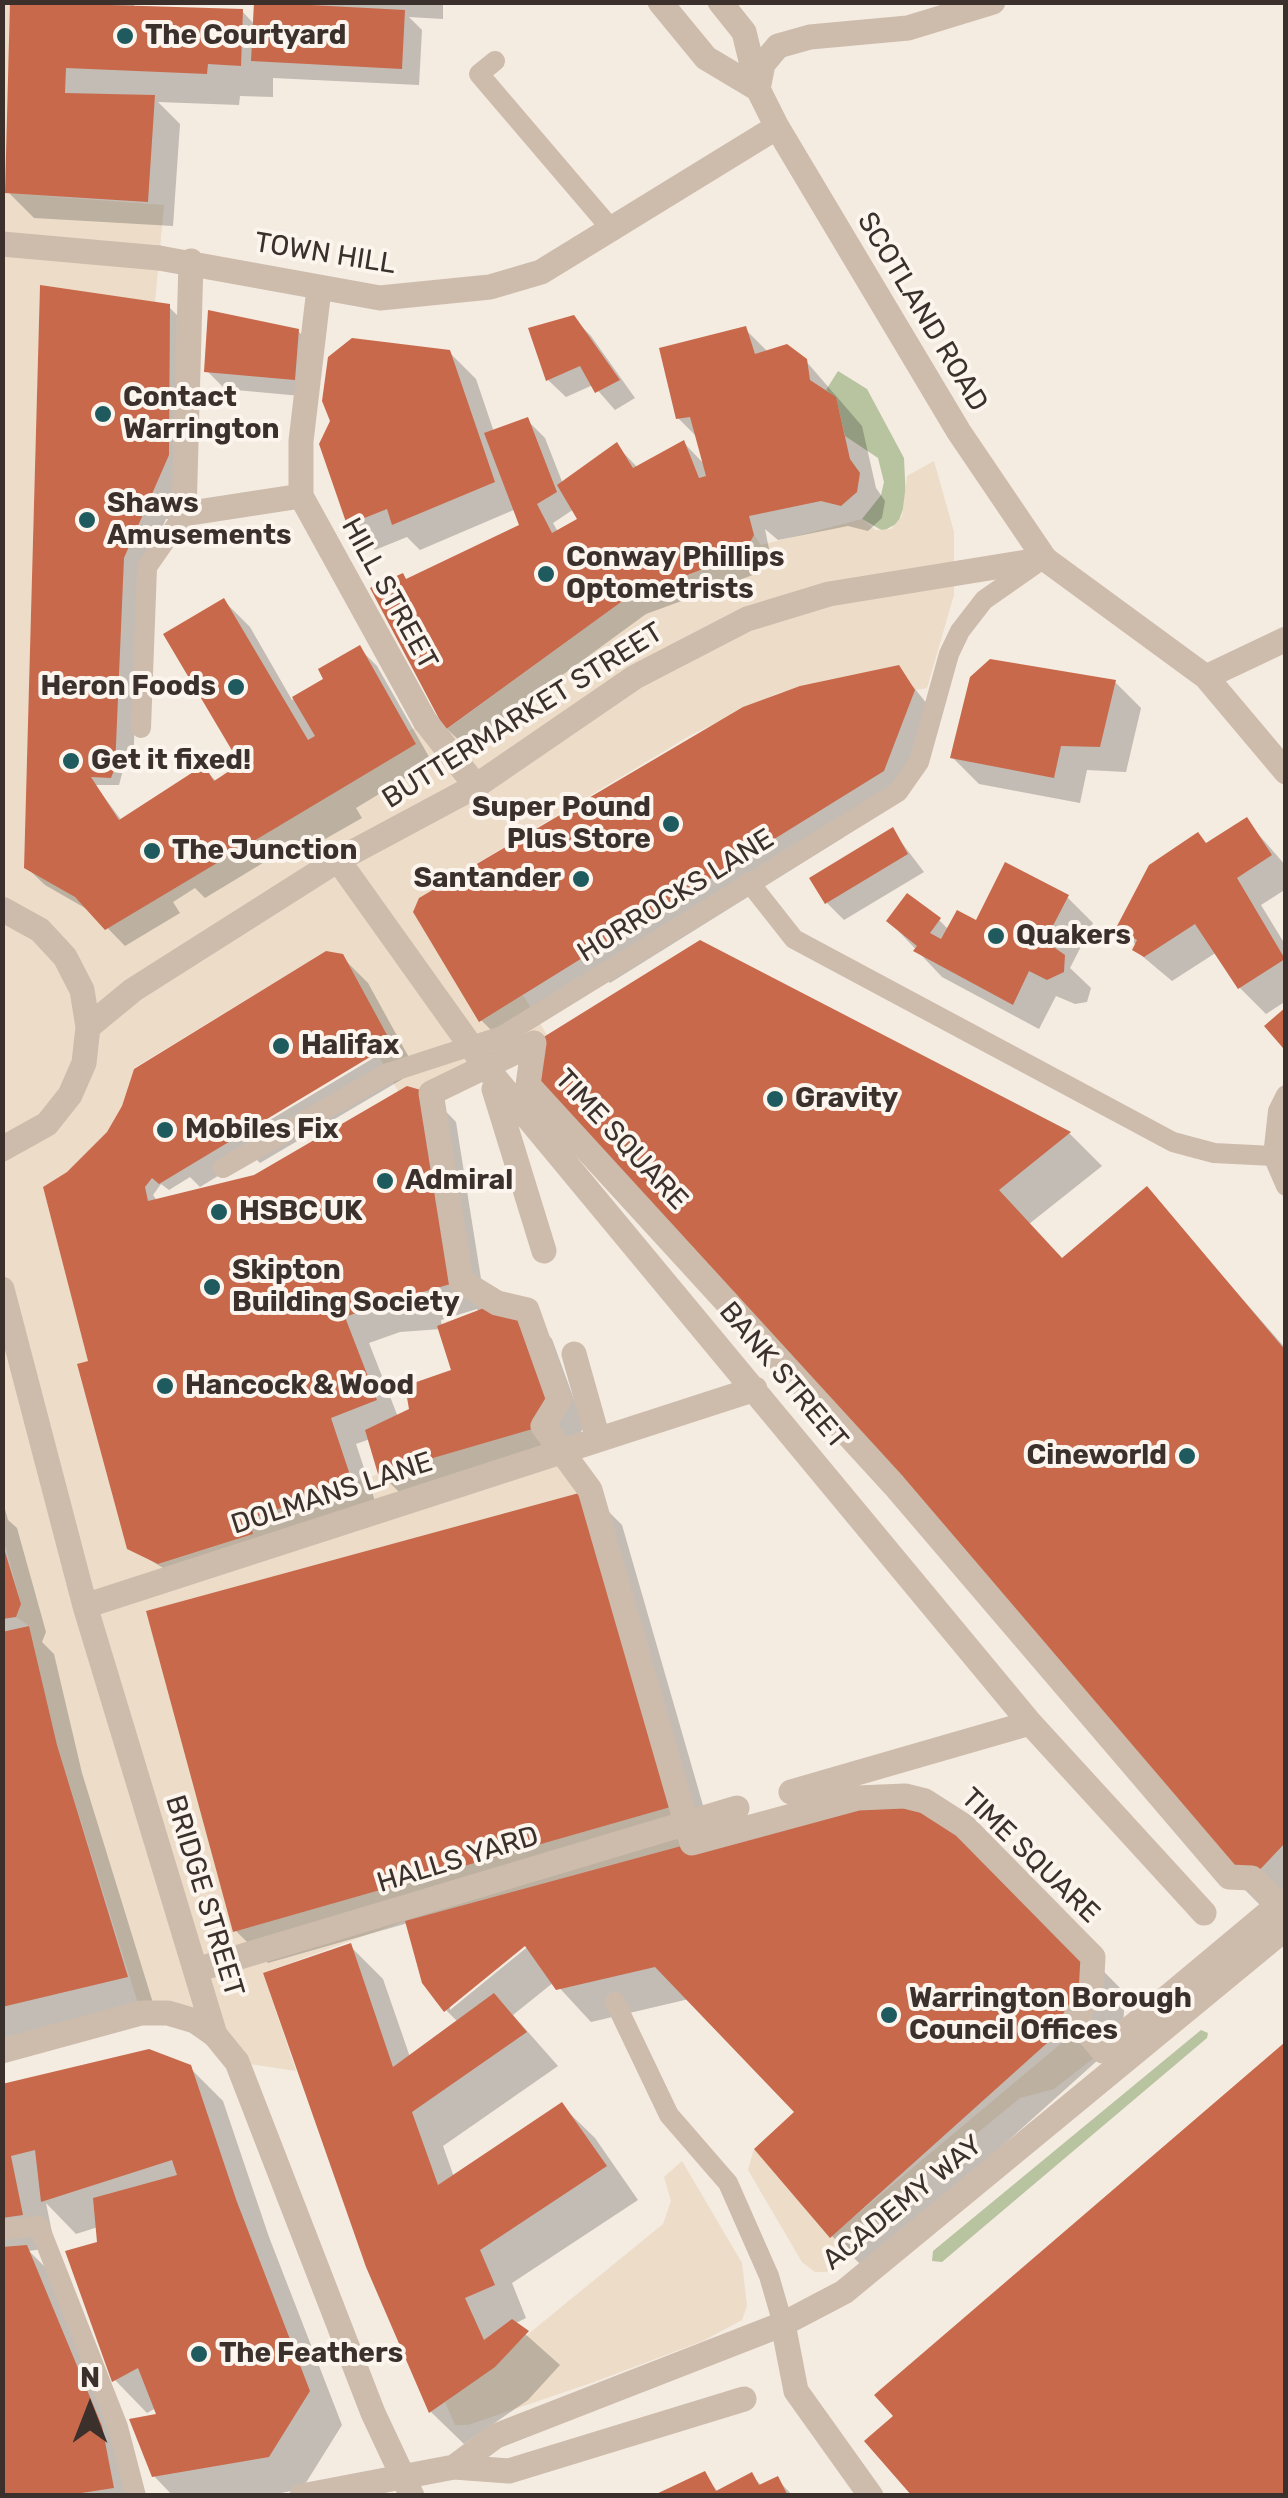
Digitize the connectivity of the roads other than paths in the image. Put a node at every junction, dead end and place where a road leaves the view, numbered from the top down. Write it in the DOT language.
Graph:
graph roads {
  1 [pos="660,2"];
  2 [pos="720,2"];
  3 [pos="993,2"];
  4 [pos="495,61"];
  5 [pos="758,89"];
  6 [pos="777,127"];
  7 [pos="613,232"];
  8 [pos="2,244"];
  9 [pos="191,262"];
  10 [pos="319,289"];
  11 [pos="301,496"];
  12 [pos="184,514"];
  13 [pos="1045,559"];
  14 [pos="1286,639"];
  15 [pos="1206,677"];
  16 [pos="142,728"];
  17 [pos="1286,772"];
  18 [pos="476,786"];
  19 [pos="338,860"];
  20 [pos="749,882"];
  21 [pos="2,910"];
  22 [pos="88,1027"];
  23 [pos="477,1056"];
  24 [pos="1286,1095"];
  25 [pos="2,1149"];
  26 [pos="1274,1156"];
  27 [pos="223,1168"];
  28 [pos="1286,1186"];
  29 [pos="544,1251"];
  30 [pos="2,1289"];
  31 [pos="574,1354"];
  32 [pos="755,1389"];
  33 [pos="598,1439"];
  34 [pos="562,1452"];
  35 [pos="85,1606"];
  36 [pos="1030,1724"];
  37 [pos="791,1792"];
  38 [pos="737,1808"];
  39 [pos="686,1823"];
  40 [pos="1204,1913"];
  41 [pos="1286,1928"];
  42 [pos="196,1970"];
  43 [pos="615,2002"];
  44 [pos="216,2035"];
  45 [pos="2,2051"];
  46 [pos="2,2230"];
  47 [pos="783,2324"];
  48 [pos="744,2399"];
  49 [pos="454,2467"];
  50 [pos="409,2487"];
  51 [pos="136,2496"];
  52 [pos="302,2496"];
  53 [pos="871,2496"];
  1 -- 5 [label="street"];
  2 -- 5 [label="street, SCOTLAND ROAD"];
  3 -- 5 [label="street"];
  4 -- 7 [label="lane"];
  5 -- 6 [label="street, SCOTLAND ROAD"];
  6 -- 7 [label="street, TOWN HILL"];
  6 -- 13 [label="street, SCOTLAND ROAD"];
  7 -- 10 [label="street, TOWN HILL"];
  8 -- 9 [label="street, TOWN HILL"];
  9 -- 10 [label="street, TOWN HILL"];
  9 -- 12 [label="street"];
  10 -- 11 [label="street, HILL STREET"];
  11 -- 12 [label="street"];
  11 -- 18 [label="street, HILL STREET"];
  12 -- 16 [label="lane"];
  13 -- 15 [label="street"];
  13 -- 18 [label="street, BUTTERMARKET STREET"];
  13 -- 20 [label="lane, HORROCKS LANE"];
  14 -- 15 [label="street"];
  15 -- 17 [label="street"];
  18 -- 19 [label="street, BUTTERMARKET STREET"];
  19 -- 22 [label="street, BUTTERMARKET STREET"];
  19 -- 23 [label="street, BANK STREET"];
  20 -- 23 [label="lane, HORROCKS LANE"];
  20 -- 26 [label="lane"];
  21 -- 22 [label="street"];
  22 -- 25 [label="street"];
  23 -- 27 [label="lane, HORROCKS LANE"];
  23 -- 29 [label="street"];
  23 -- 32 [label="street, BANK STREET"];
  23 -- 34 [label="street, TIME SQUARE"];
  23 -- 39 [label="street, TIME SQUARE"];
  24 -- 26 [label="lane"];
  26 -- 28 [label="lane"];
  30 -- 35 [label="street, BRIDGE STREET"];
  31 -- 33 [label="street"];
  32 -- 33 [label="street, DOLMANS LANE"];
  32 -- 36 [label="street, BANK STREET"];
  33 -- 34 [label="street, DOLMANS LANE"];
  34 -- 35 [label="street, DOLMANS LANE"];
  34 -- 39 [label="street, TIME SQUARE"];
  35 -- 42 [label="street, BRIDGE STREET"];
  36 -- 37 [label="street"];
  36 -- 40 [label="street, BANK STREET"];
  38 -- 39 [label="street, HALLS YARD"];
  39 -- 42 [label="street, HALLS YARD"];
  41 -- 47 [label="street, ACADEMY WAY"];
  42 -- 44 [label="street, BRIDGE STREET"];
  43 -- 47 [label="lane"];
  44 -- 45 [label="street"];
  44 -- 50 [label="street, BRIDGE STREET"];
  46 -- 51 [label="lane"];
  47 -- 49 [label="street, ACADEMY WAY"];
  47 -- 53 [label="street"];
  48 -- 49 [label="street, ACADEMY WAY"];
  49 -- 50 [label="street, ACADEMY WAY"];
  50 -- 52 [label="street, ACADEMY WAY"];
}
